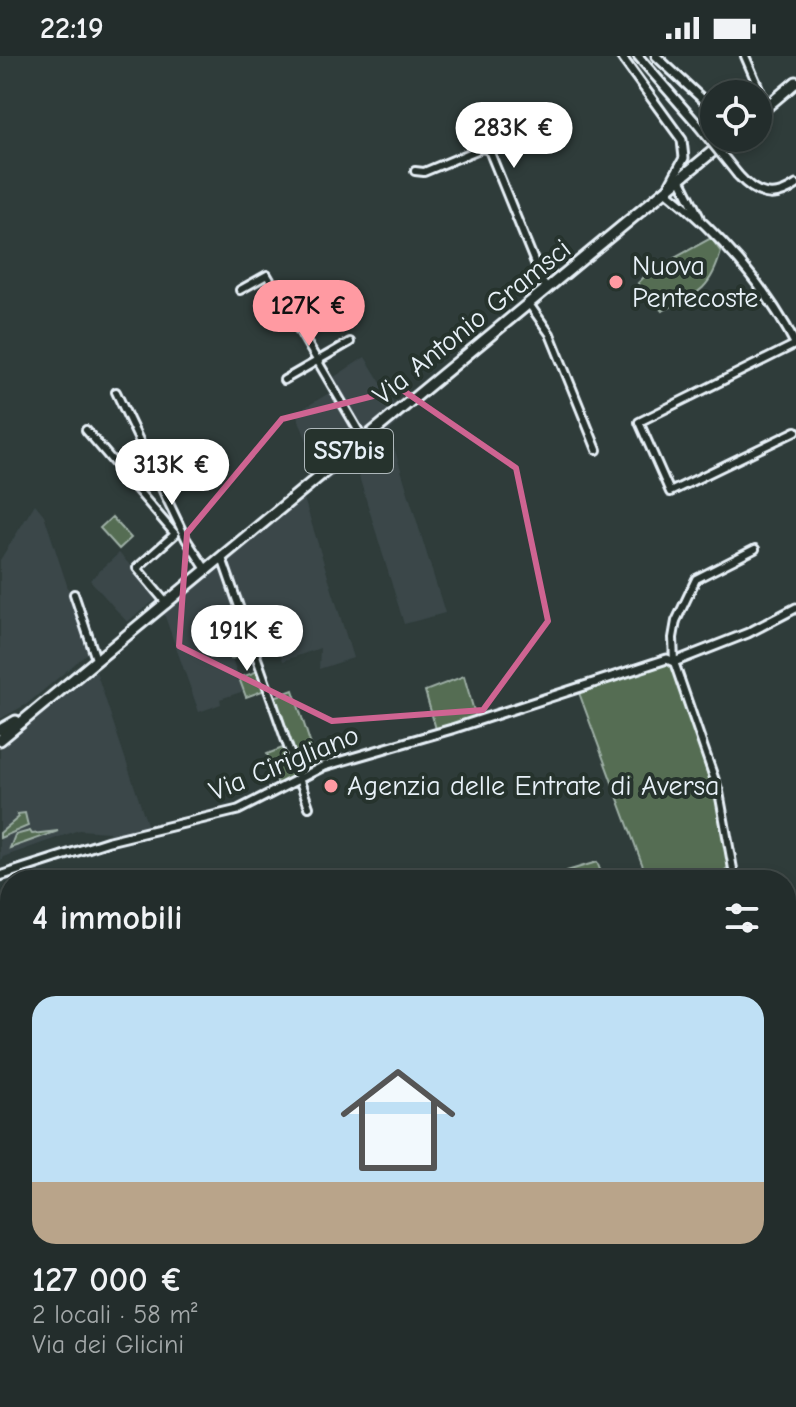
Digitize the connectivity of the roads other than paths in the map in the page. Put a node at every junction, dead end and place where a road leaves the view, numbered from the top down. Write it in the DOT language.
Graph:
graph roads {
  1 [pos="621,56"];
  2 [pos="638,56"];
  3 [pos="656,56"];
  4 [pos="745,56"];
  5 [pos="753,80"];
  6 [pos="796,82"];
  7 [pos="700,97"];
  8 [pos="772,99"];
  9 [pos="712,152"];
  10 [pos="415,171"];
  11 [pos="680,179"];
  12 [pos="796,185"];
  13 [pos="666,191"];
  14 [pos="700,219"];
  15 [pos="240,290"];
  16 [pos="546,290"];
  17 [pos="529,304"];
  18 [pos="350,342"];
  19 [pos="796,345"];
  20 [pos="317,360"];
  21 [pos="284,380"];
  22 [pos="116,392"];
  23 [pos="86,430"];
  24 [pos="796,431"];
  25 [pos="364,440"];
  26 [pos="597,450"];
  27 [pos="755,549"];
  28 [pos="222,558"];
  29 [pos="207,571"];
  30 [pos="74,594"];
  31 [pos="167,604"];
  32 [pos="796,608"];
  33 [pos="96,659"];
  34 [pos="674,662"];
  35 [pos="32,711"];
  36 [pos="0,730"];
  37 [pos="0,740"];
  38 [pos="299,777"];
  39 [pos="309,807"];
  40 [pos="19,870"];
  41 [pos="733,870"];
  1 -- 13 [label="street"];
  2 -- 12 [label="street, bridge"];
  3 -- 7 [label="street"];
  4 -- 5 [label="street"];
  6 -- 8 [label="main road"];
  9 -- 11 [label="main road, SS7bis"];
  10 -- 16 [label="street"];
  11 -- 13 [label="main road, Via Antonio Gramsci / SS7bis"];
  11 -- 14 [label="street"];
  13 -- 14 [label="street"];
  13 -- 16 [label="main road, Via Antonio Gramsci / SS7bis"];
  14 -- 19 [label="street"];
  15 -- 20 [label="street"];
  16 -- 17 [label="main road, Via Antonio Gramsci / SS7bis"];
  17 -- 25 [label="main road, Via Antonio Gramsci / SS7bis"];
  17 -- 26 [label="street"];
  18 -- 20 [label="street"];
  19 -- 24 [label="street"];
  20 -- 21 [label="street"];
  20 -- 25 [label="street"];
  22 -- 29 [label="street"];
  23 -- 31 [label="street"];
  25 -- 28 [label="main road, Via Antonio Gramsci / SS7bis"];
  27 -- 34 [label="street"];
  28 -- 29 [label="main road, Via Antonio Gramsci / SS7bis"];
  28 -- 38 [label="street"];
  29 -- 31 [label="main road, Via Antonio Gramsci / SS7bis"];
  30 -- 33 [label="street"];
  31 -- 33 [label="main road, Via Antonio Gramsci / SS7bis"];
  32 -- 34 [label="street, Via Cirigliano"];
  33 -- 35 [label="main road, Via Antonio Gramsci / SS7bis"];
  34 -- 38 [label="street, Via Cirigliano"];
  34 -- 41 [label="street"];
  35 -- 36 [label="main road, Via Antonio Gramsci / SS7bis"];
  35 -- 37 [label="main road, Via Antonio Gramsci / SS7bis"];
  38 -- 39 [label="street"];
  38 -- 40 [label="street, Via Cirigliano"];
}
